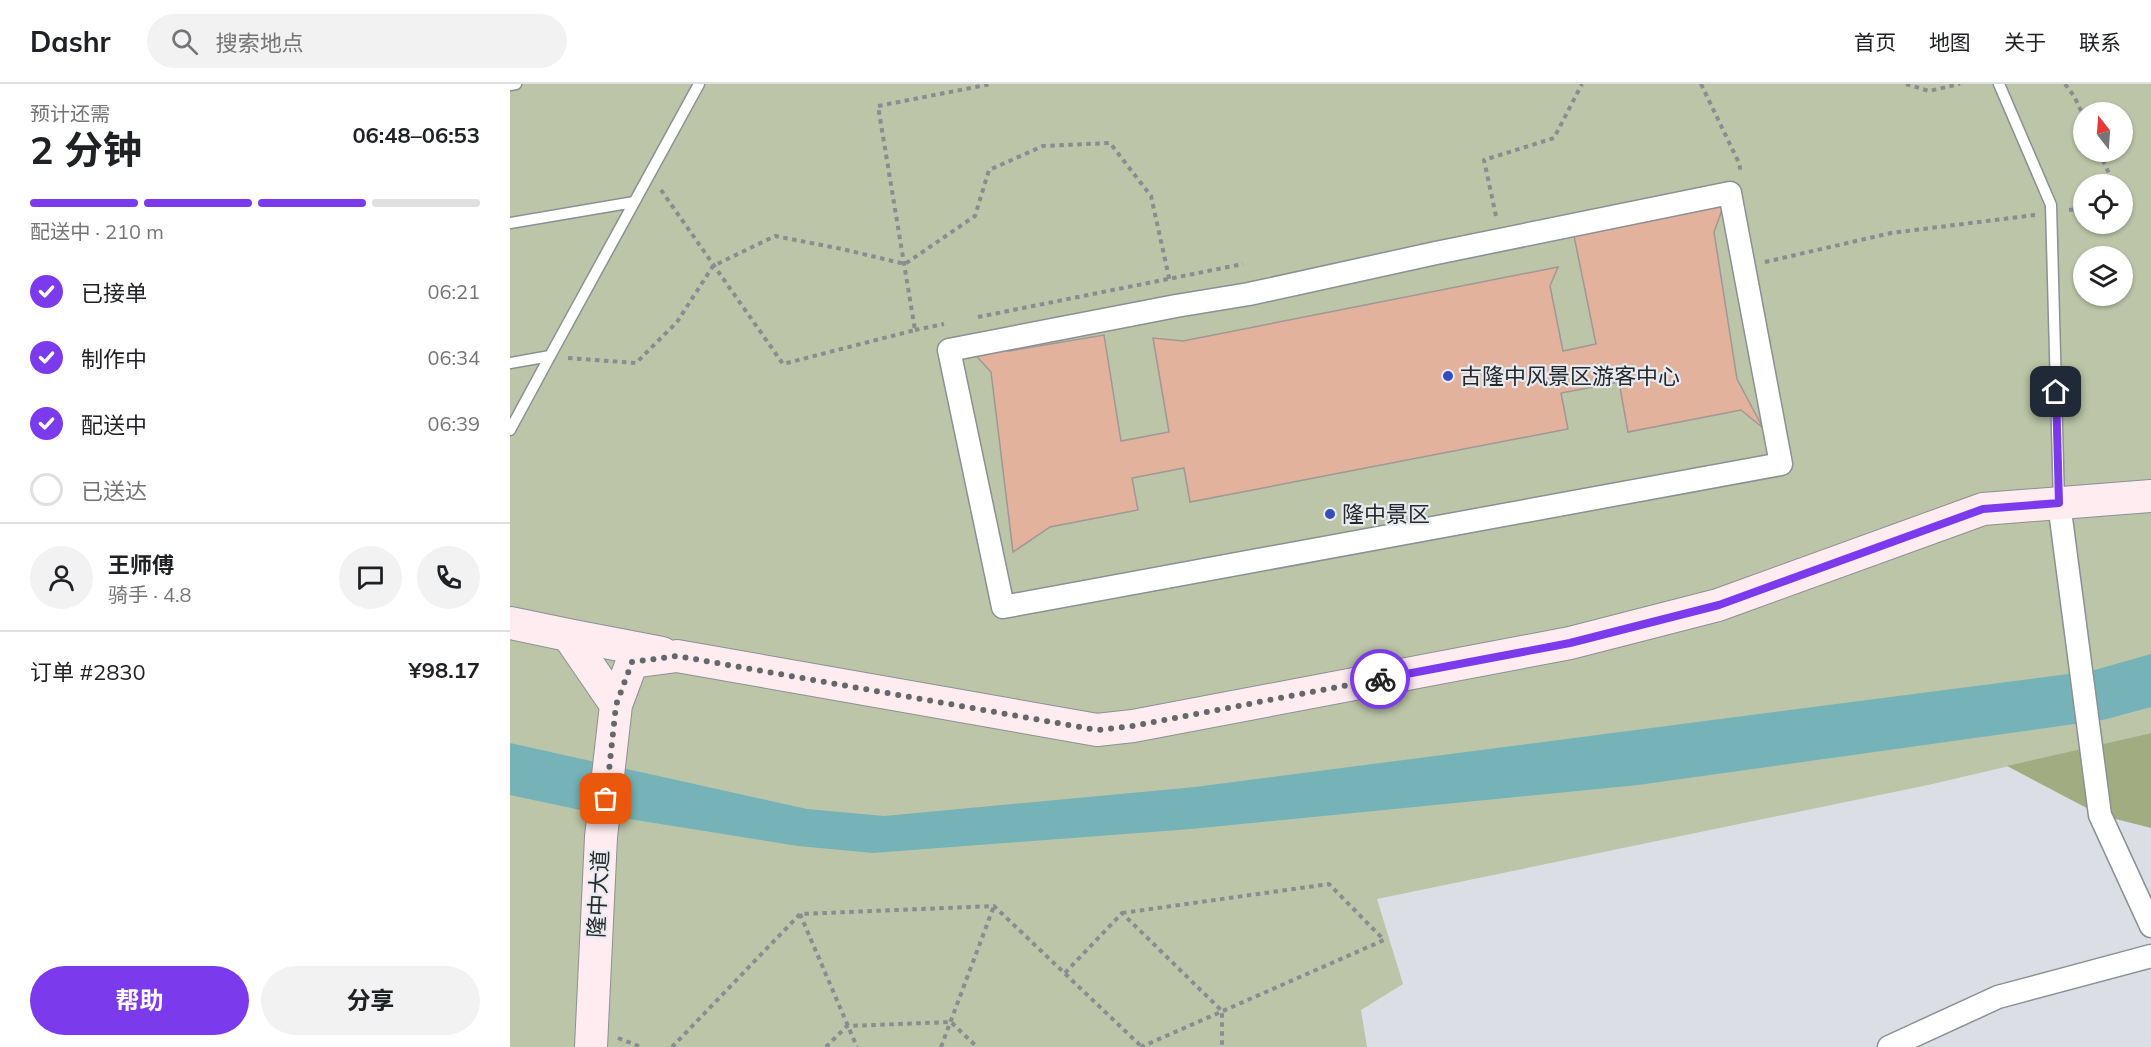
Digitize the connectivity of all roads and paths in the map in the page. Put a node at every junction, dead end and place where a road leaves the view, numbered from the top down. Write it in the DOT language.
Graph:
graph roads {
  1 [pos="516,84"];
  2 [pos="699,84"];
  3 [pos="991,84"];
  4 [pos="1582,84"];
  5 [pos="1906,84"];
  6 [pos="1960,84"];
  7 [pos="1999,84"];
  8 [pos="2065,84"];
  9 [pos="510,85"];
  10 [pos="2077,102"];
  11 [pos="650,173"];
  12 [pos="634,202"];
  13 [pos="2073,210"];
  14 [pos="2051,213"];
  15 [pos="510,224"];
  16 [pos="1501,241"];
  17 [pos="905,264"];
  18 [pos="1243,264"];
  19 [pos="713,266"];
  20 [pos="1744,267"];
  21 [pos="1170,279"];
  22 [pos="1176,306"];
  23 [pos="973,318"];
  24 [pos="950,323"];
  25 [pos="915,330"];
  26 [pos="550,356"];
  27 [pos="510,363"];
  28 [pos="510,430"];
  29 [pos="2151,496"];
  30 [pos="2059,503"];
  31 [pos="510,623"];
  32 [pos="568,635"];
  33 [pos="677,656"];
  34 [pos="616,705"];
  35 [pos="994,906"];
  36 [pos="1122,913"];
  37 [pos="800,914"];
  38 [pos="2151,926"];
  39 [pos="2151,956"];
  40 [pos="1065,973"];
  41 [pos="1222,1011"];
  42 [pos="951,1022"];
  43 [pos="847,1026"];
  44 [pos="591,1047"];
  45 [pos="672,1047"];
  46 [pos="826,1047"];
  47 [pos="857,1047"];
  48 [pos="941,1047"];
  49 [pos="977,1047"];
  50 [pos="1141,1047"];
  51 [pos="1222,1047"];
  52 [pos="1889,1047"];
  1 -- 9 [label="lane"];
  2 -- 11 [label="lane"];
  3 -- 17 [label="path"];
  4 -- 16 [label="path"];
  5 -- 6 [label="path"];
  7 -- 14 [label="lane"];
  8 -- 10 [label="path"];
  11 -- 12 [label="lane"];
  11 -- 19 [label="path"];
  12 -- 15 [label="lane"];
  12 -- 26 [label="lane"];
  13 -- 14 [label="path"];
  14 -- 20 [label="path"];
  14 -- 30 [label="lane"];
  16 -- 20 [label="street"];
  16 -- 22 [label="street"];
  17 -- 19 [label="path"];
  17 -- 21 [label="path"];
  17 -- 25 [label="path"];
  18 -- 21 [label="path"];
  19 -- 25 [label="path"];
  19 -- 26 [label="path"];
  20 -- 22 [label="street"];
  21 -- 22 [label="path"];
  21 -- 23 [label="path"];
  24 -- 25 [label="path"];
  26 -- 27 [label="lane"];
  26 -- 28 [label="lane"];
  29 -- 30 [label="street, 隆中大道"];
  30 -- 33 [label="street, 隆中大道"];
  30 -- 38 [label="street"];
  31 -- 32 [label="street"];
  32 -- 33 [label="street"];
  32 -- 34 [label="street"];
  33 -- 34 [label="street, 隆中大道"];
  34 -- 44 [label="street, 隆中大道"];
  35 -- 37 [label="path"];
  35 -- 40 [label="path"];
  35 -- 42 [label="path"];
  36 -- 40 [label="path"];
  36 -- 41 [label="path"];
  36 -- 41 [label="path"];
  37 -- 43 [label="path"];
  37 -- 45 [label="path"];
  39 -- 52 [label="street"];
  40 -- 50 [label="path"];
  41 -- 50 [label="path"];
  41 -- 51 [label="path"];
  42 -- 43 [label="path"];
  42 -- 48 [label="path"];
  42 -- 49 [label="path"];
  43 -- 46 [label="path"];
  43 -- 47 [label="path"];
}
